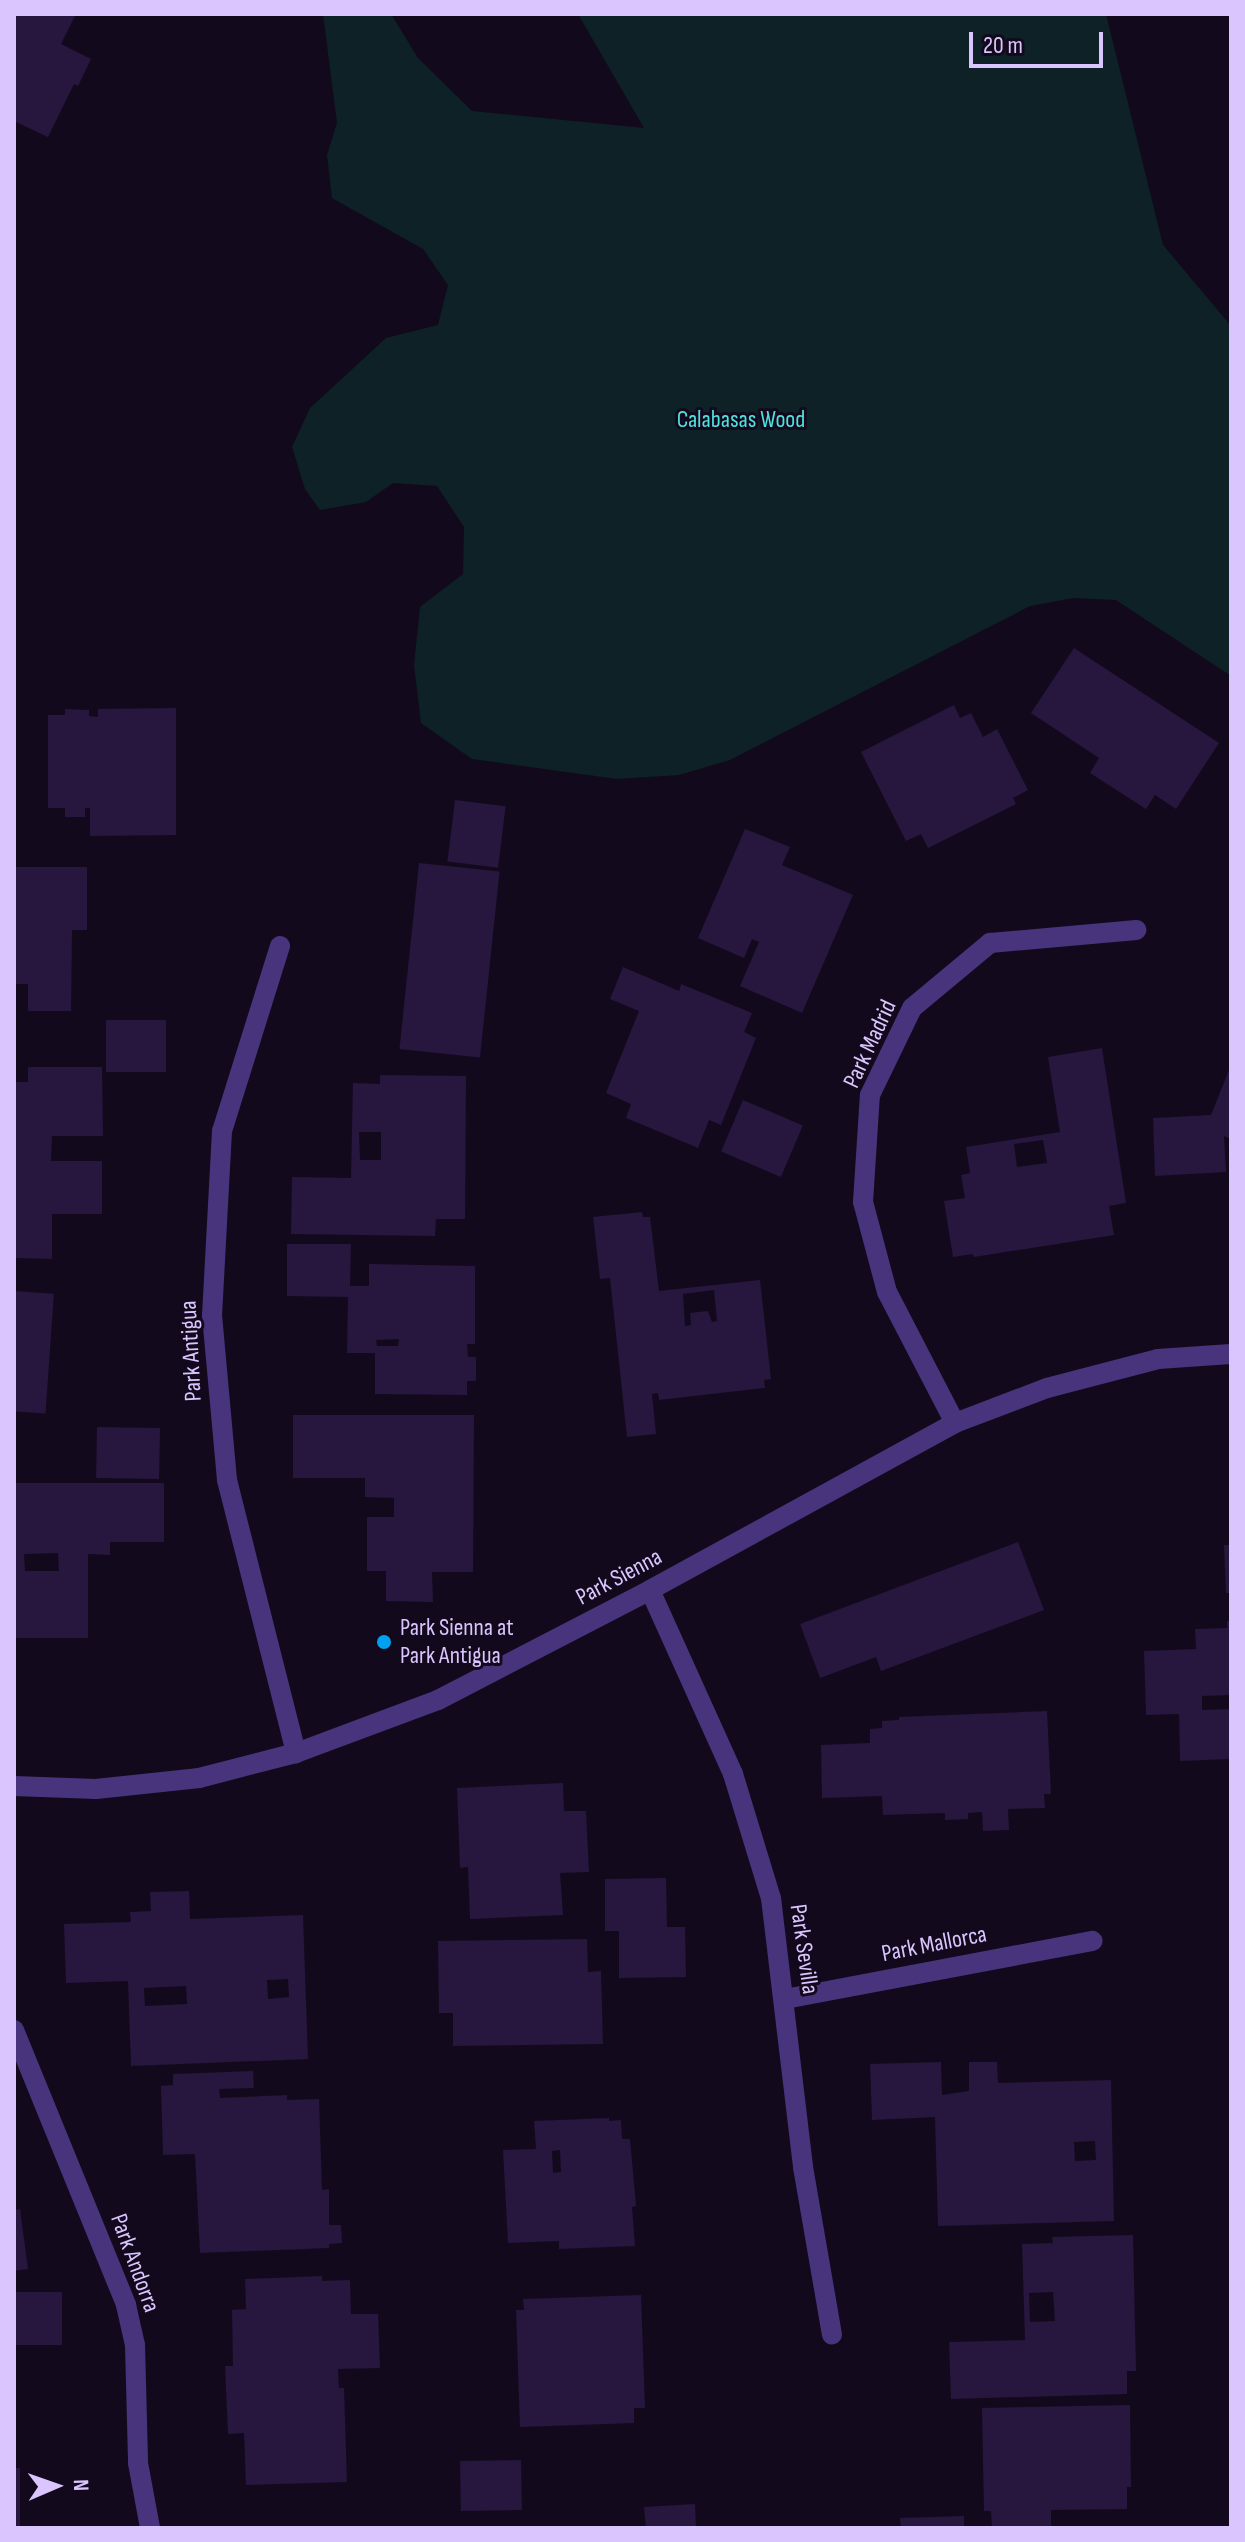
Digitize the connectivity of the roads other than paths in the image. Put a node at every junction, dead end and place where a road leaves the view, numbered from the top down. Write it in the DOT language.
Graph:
graph roads {
  1 [pos="1136,930"];
  2 [pos="280,946"];
  3 [pos="1231,1354"];
  4 [pos="955,1423"];
  5 [pos="650,1590"];
  6 [pos="296,1753"];
  7 [pos="14,1786"];
  8 [pos="1093,1941"];
  9 [pos="785,1999"];
  10 [pos="14,2030"];
  11 [pos="832,2335"];
  12 [pos="150,2528"];
  1 -- 4 [label="street, Park Madrid"];
  2 -- 6 [label="street, Park Antigua"];
  3 -- 4 [label="street, Park Sienna"];
  4 -- 5 [label="street, Park Sienna"];
  5 -- 6 [label="street, Park Sienna"];
  5 -- 9 [label="street, Park Sevilla"];
  6 -- 7 [label="street, Park Sienna"];
  8 -- 9 [label="street, Park Mallorca"];
  9 -- 11 [label="street, Park Sevilla"];
  10 -- 12 [label="street, Park Andorra"];
}
